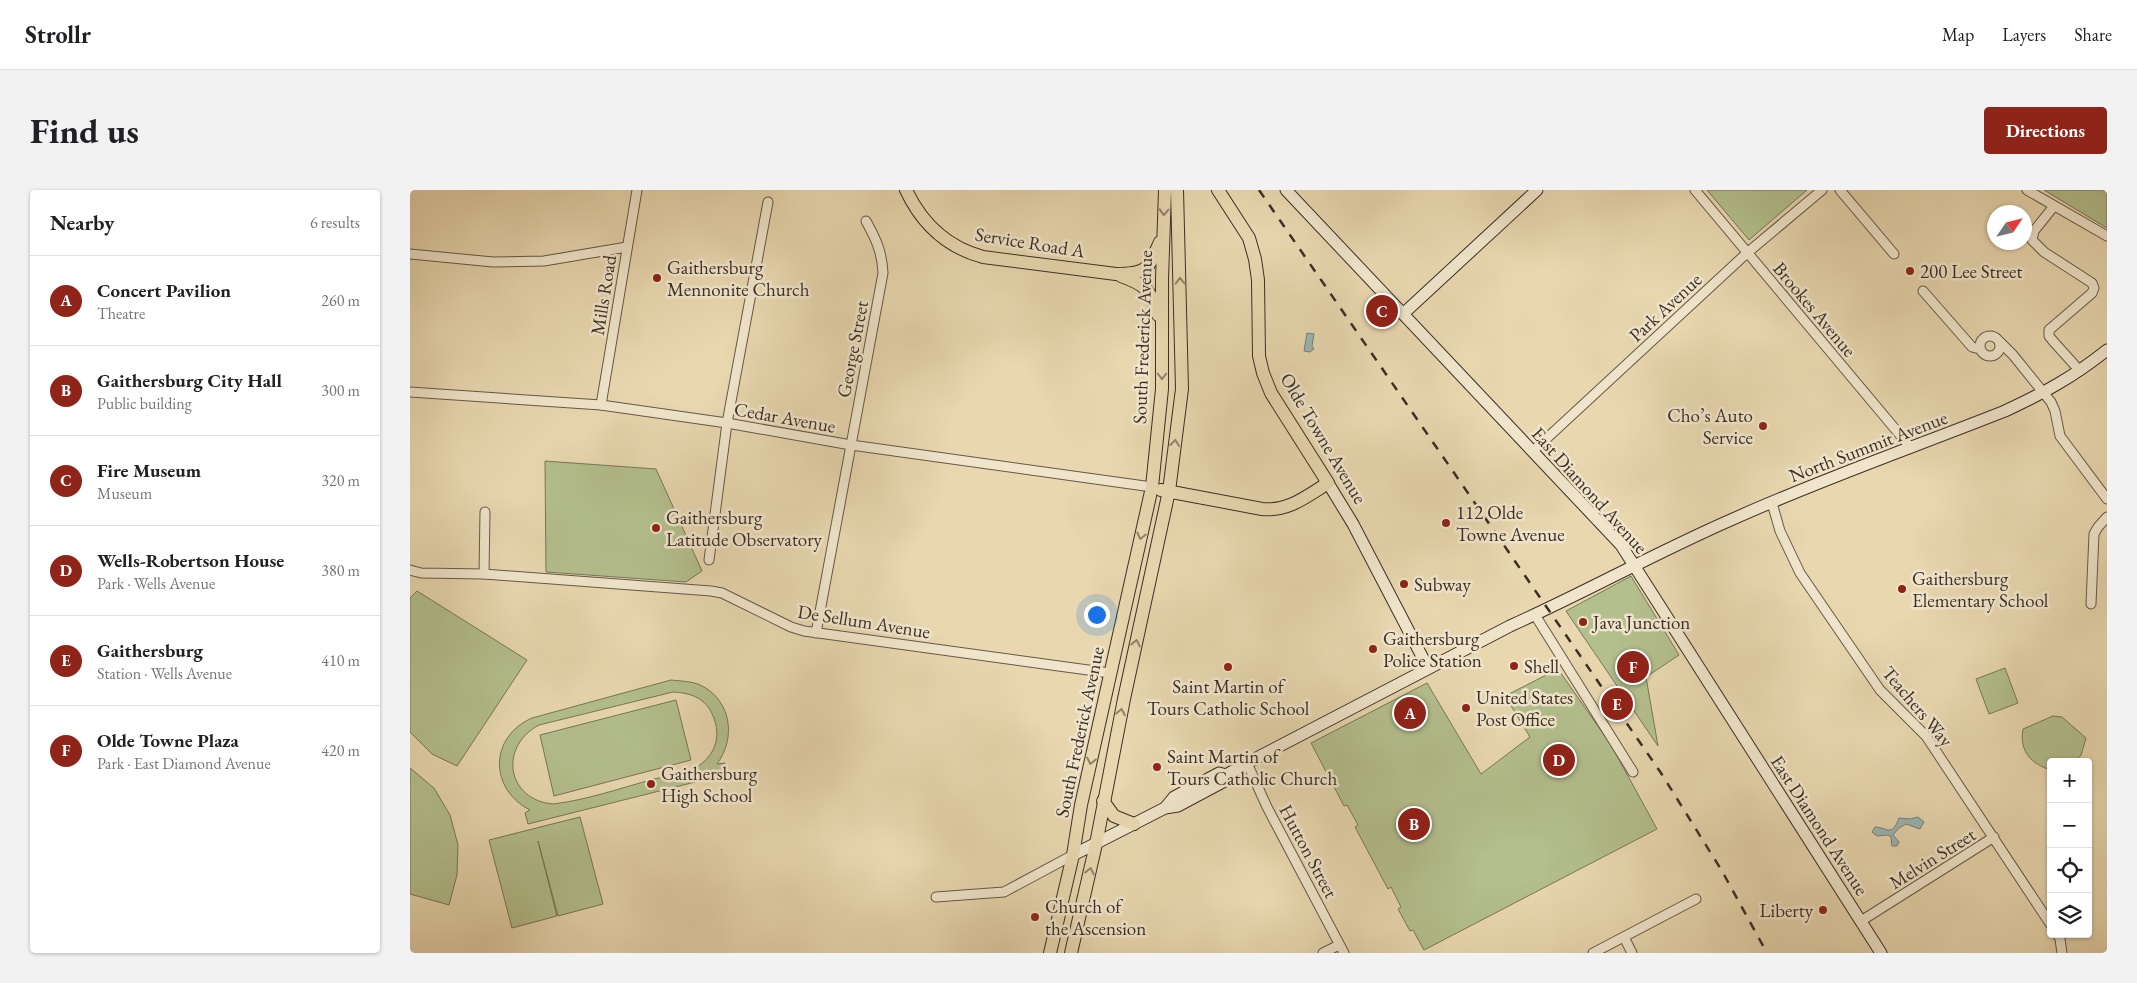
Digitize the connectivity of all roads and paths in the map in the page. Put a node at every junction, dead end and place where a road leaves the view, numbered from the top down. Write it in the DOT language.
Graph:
graph roads {
  1 [pos="636,190"];
  2 [pos="906,190"];
  3 [pos="1173,190"];
  4 [pos="1218,190"];
  5 [pos="1286,190"];
  6 [pos="1537,190"];
  7 [pos="1695,190"];
  8 [pos="1822,190"];
  9 [pos="1840,190"];
  10 [pos="2028,190"];
  11 [pos="768,202"];
  12 [pos="2054,206"];
  13 [pos="866,221"];
  14 [pos="1163,235"];
  15 [pos="2107,236"];
  16 [pos="627,247"];
  17 [pos="1747,252"];
  18 [pos="410,254"];
  19 [pos="1894,254"];
  20 [pos="1116,274"];
  21 [pos="1923,291"];
  22 [pos="1403,314"];
  23 [pos="1162,327"];
  24 [pos="2000,342"];
  25 [pos="1980,349"];
  26 [pos="2107,350"];
  27 [pos="2080,371"];
  28 [pos="410,392"];
  29 [pos="2044,393"];
  30 [pos="601,405"];
  31 [pos="727,423"];
  32 [pos="851,445"];
  33 [pos="1911,448"];
  34 [pos="1533,451"];
  35 [pos="1328,483"];
  36 [pos="1152,487"];
  37 [pos="1168,491"];
  38 [pos="2107,499"];
  39 [pos="1772,503"];
  40 [pos="485,512"];
  41 [pos="2107,518"];
  42 [pos="709,560"];
  43 [pos="1636,566"];
  44 [pos="410,570"];
  45 [pos="484,574"];
  46 [pos="2091,604"];
  47 [pos="1535,615"];
  48 [pos="816,633"];
  49 [pos="1428,668"];
  50 [pos="1110,673"];
  51 [pos="1247,763"];
  52 [pos="1633,772"];
  53 [pos="1103,801"];
  54 [pos="1134,824"];
  55 [pos="1994,837"];
  56 [pos="1096,844"];
  57 [pos="1073,855"];
  58 [pos="936,897"];
  59 [pos="1696,899"];
  60 [pos="2047,919"];
  61 [pos="1861,922"];
  62 [pos="1624,936"];
  63 [pos="2059,938"];
  64 [pos="1341,949"];
  65 [pos="1050,953"];
  66 [pos="1071,953"];
  67 [pos="1323,953"];
  68 [pos="1592,953"];
  69 [pos="1632,953"];
  70 [pos="1881,953"];
  71 [pos="2062,953"];
  1 -- 16 [label="street, Mills Road"];
  2 -- 20 [label="main road, Service Road A"];
  3 -- 14 [label="main road, South Frederick Avenue, one-way"];
  37 -- 3 [label="main road, South Frederick Avenue, one-way"];
  4 -- 35 [label="main road, Olde Towne Avenue"];
  5 -- 22 [label="street, East Diamond Avenue"];
  6 -- 22 [label="street"];
  7 -- 17 [label="street, Brookes Avenue"];
  8 -- 17 [label="street, Park Avenue"];
  9 -- 19 [label="street"];
  10 -- 12 [label="street"];
  11 -- 31 [label="street"];
  12 -- 15 [label="street"];
  12 -- 27 [label="street"];
  13 -- 32 [label="street, George Street"];
  14 -- 20 [label="main road"];
  14 -- 23 [label="main road, South Frederick Avenue"];
  16 -- 18 [label="street"];
  16 -- 30 [label="street, Mills Road"];
  17 -- 33 [label="street, Brookes Avenue"];
  17 -- 34 [label="street, Park Avenue"];
  20 -- 23 [label="main road"];
  21 -- 25 [label="street"];
  22 -- 34 [label="street, East Diamond Avenue"];
  23 -- 36 [label="main road, South Frederick Avenue, one-way"];
  24 -- 25 [label="street"];
  24 -- 25 [label="street"];
  24 -- 29 [label="street"];
  26 -- 27 [label="street, North Summit Avenue"];
  27 -- 29 [label="street, North Summit Avenue"];
  28 -- 30 [label="street, Cedar Avenue"];
  29 -- 33 [label="street, North Summit Avenue"];
  29 -- 38 [label="street"];
  30 -- 31 [label="street, Cedar Avenue"];
  31 -- 32 [label="street, Cedar Avenue"];
  31 -- 42 [label="street"];
  32 -- 36 [label="street, Cedar Avenue"];
  32 -- 48 [label="street, George Street"];
  33 -- 39 [label="street, North Summit Avenue"];
  34 -- 43 [label="street, East Diamond Avenue"];
  35 -- 37 [label="main road"];
  35 -- 49 [label="street, Olde Towne Avenue"];
  36 -- 37 [label="main road"];
  36 -- 50 [label="main road, South Frederick Avenue, one-way"];
  53 -- 37 [label="main road, South Frederick Avenue, one-way"];
  39 -- 43 [label="street, North Summit Avenue"];
  39 -- 55 [label="street, Teachers Way"];
  40 -- 45 [label="street"];
  41 -- 46 [label="street"];
  43 -- 47 [label="street, North Summit Avenue"];
  43 -- 61 [label="street, East Diamond Avenue"];
  44 -- 45 [label="street, De Sellum Avenue"];
  45 -- 48 [label="street, De Sellum Avenue"];
  47 -- 49 [label="street, North Summit Avenue"];
  47 -- 52 [label="street"];
  48 -- 50 [label="street, De Sellum Avenue"];
  49 -- 51 [label="street, North Summit Avenue"];
  50 -- 57 [label="main road, South Frederick Avenue, one-way"];
  51 -- 54 [label="street, North Summit Avenue"];
  51 -- 64 [label="street, Hutton Street"];
  53 -- 54 [label="main road"];
  53 -- 56 [label="main road, South Frederick Avenue"];
  54 -- 56 [label="street, North Summit Avenue"];
  55 -- 60 [label="street, Teachers Way"];
  55 -- 61 [label="street, Melvin Street"];
  56 -- 57 [label="street, North Summit Avenue"];
  66 -- 56 [label="main road, South Frederick Avenue, one-way"];
  57 -- 58 [label="street"];
  57 -- 65 [label="main road, South Frederick Avenue"];
  59 -- 62 [label="street"];
  61 -- 70 [label="street, East Diamond Avenue"];
  62 -- 68 [label="street"];
  62 -- 69 [label="street"];
  63 -- 71 [label="street"];
  64 -- 67 [label="street"];
}
